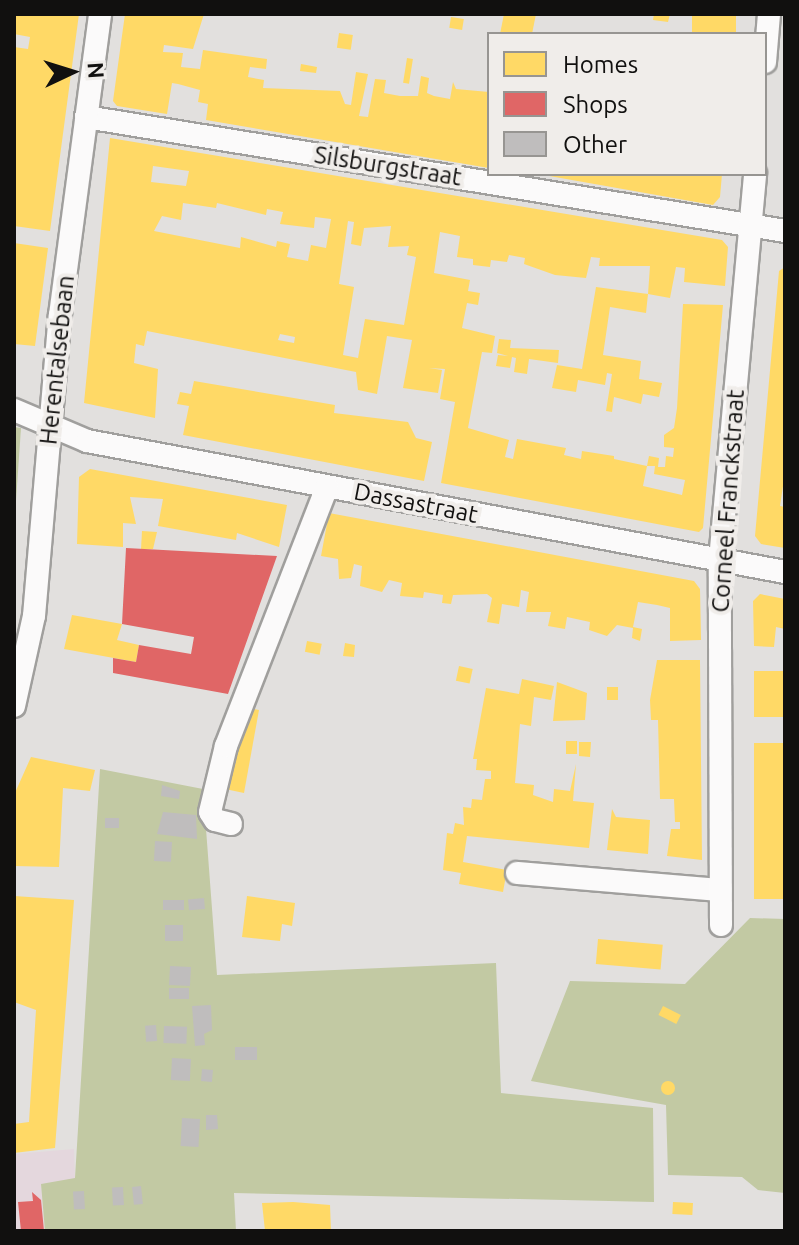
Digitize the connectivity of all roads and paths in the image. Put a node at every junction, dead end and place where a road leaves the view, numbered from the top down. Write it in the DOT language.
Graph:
graph roads {
  1 [pos="100,14"];
  2 [pos="769,14"];
  3 [pos="767,38"];
  4 [pos="86,117"];
  5 [pos="755,176"];
  6 [pos="750,226"];
  7 [pos="785,231"];
  8 [pos="14,410"];
  9 [pos="50,423"];
  10 [pos="327,487"];
  11 [pos="720,560"];
  12 [pos="785,572"];
  13 [pos="14,706"];
  14 [pos="231,824"];
  15 [pos="517,873"];
  16 [pos="720,890"];
  17 [pos="721,925"];
  1 -- 4 [label="street, Herentalsebaan"];
  2 -- 3 [label="street"];
  4 -- 6 [label="street, Silsburgstraat"];
  4 -- 9 [label="street, Herentalsebaan"];
  5 -- 6 [label="street, Corneel Franckstraat"];
  6 -- 7 [label="street, Silsburgstraat"];
  6 -- 11 [label="street, Corneel Franckstraat"];
  8 -- 9 [label="street, Dassastraat"];
  9 -- 10 [label="street, Dassastraat"];
  9 -- 13 [label="street, Herentalsebaan"];
  10 -- 11 [label="street, Dassastraat"];
  10 -- 14 [label="street"];
  11 -- 12 [label="street, Dassastraat"];
  11 -- 16 [label="street, Corneel Franckstraat"];
  15 -- 16 [label="street"];
  16 -- 17 [label="street, Corneel Franckstraat"];
}
